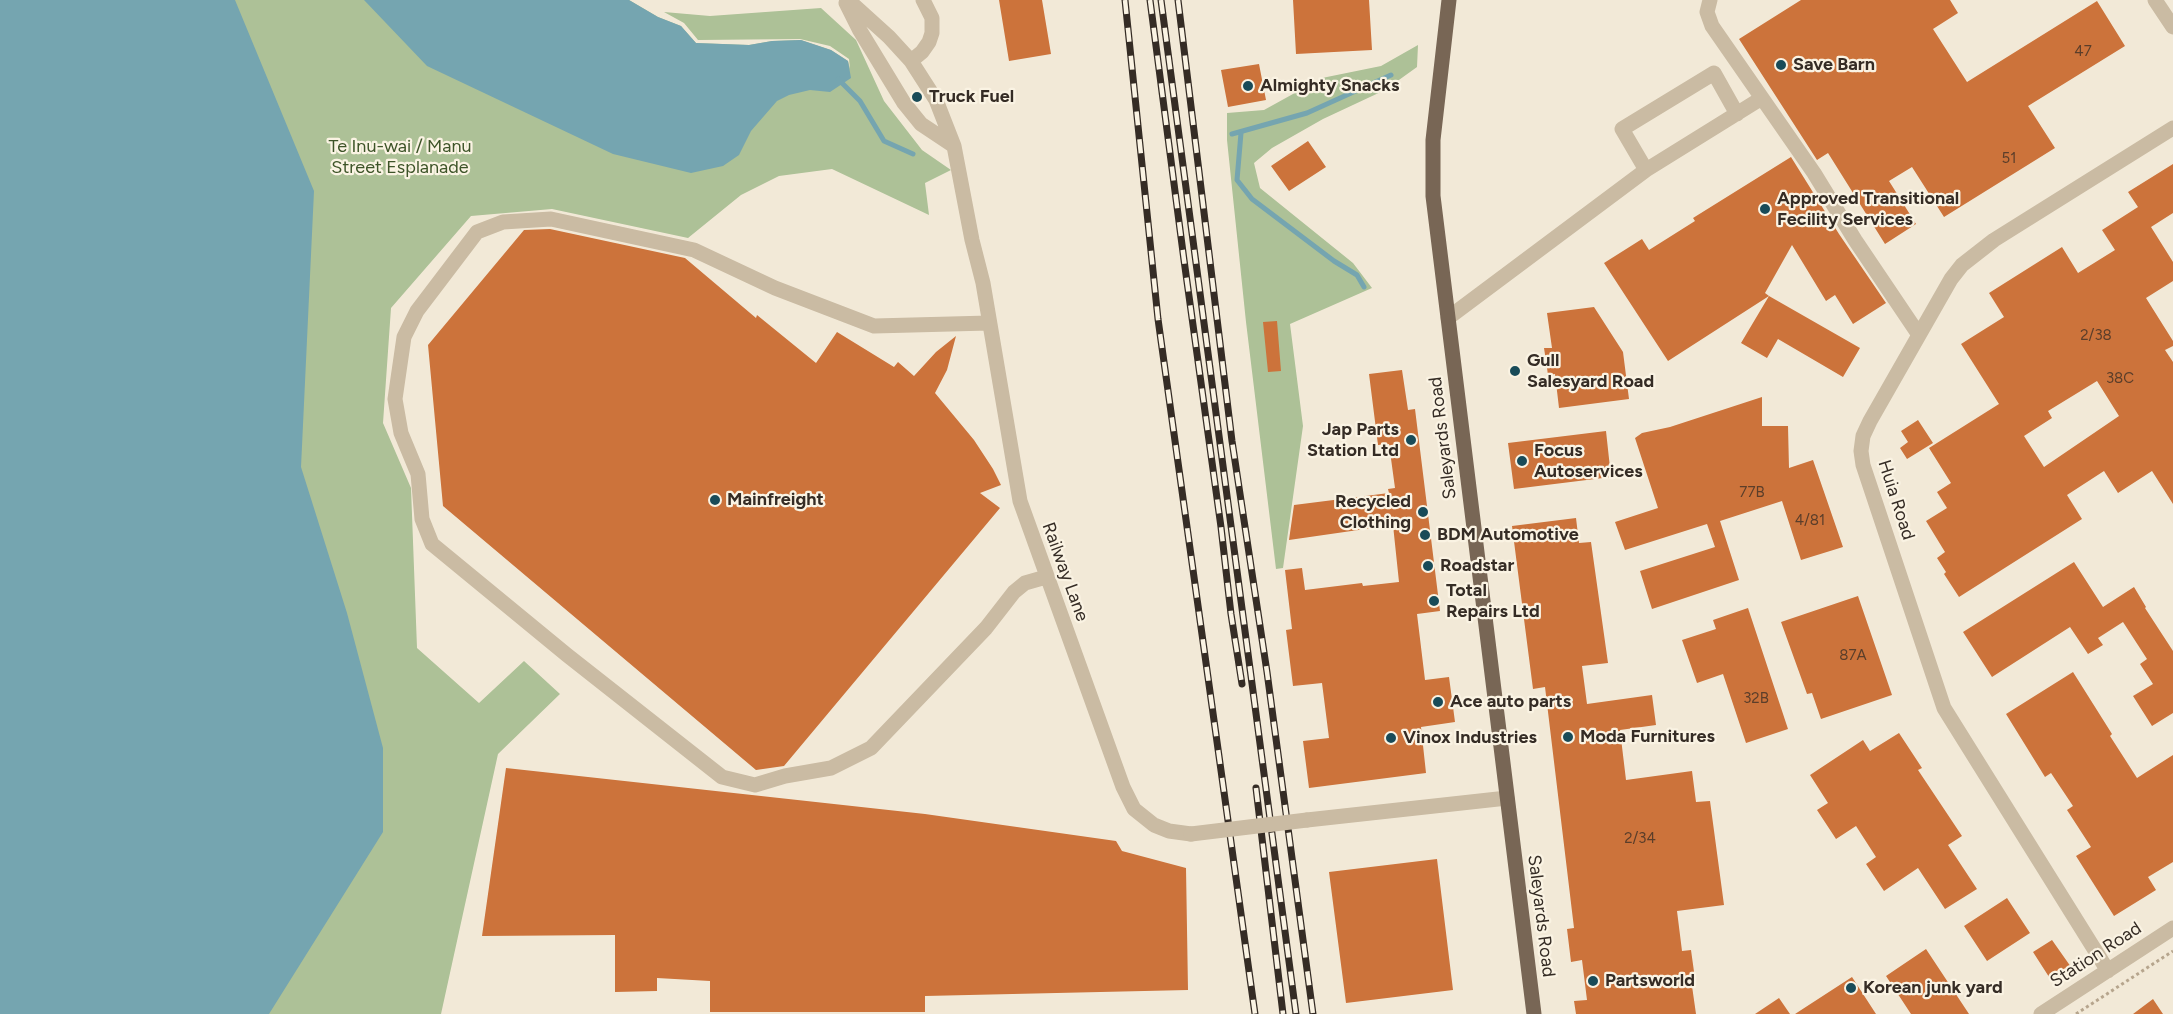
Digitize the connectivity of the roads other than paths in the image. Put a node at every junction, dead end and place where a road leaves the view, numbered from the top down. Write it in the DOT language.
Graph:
graph roads {
  1 [pos="846,0"];
  2 [pos="923,0"];
  3 [pos="1449,0"];
  4 [pos="1710,0"];
  5 [pos="2155,0"];
  6 [pos="2173,27"];
  7 [pos="1723,42"];
  8 [pos="911,61"];
  9 [pos="1714,73"];
  10 [pos="1762,98"];
  11 [pos="1737,114"];
  12 [pos="2173,128"];
  13 [pos="954,146"];
  14 [pos="1646,170"];
  15 [pos="1448,318"];
  16 [pos="989,323"];
  17 [pos="1919,334"];
  18 [pos="1046,577"];
  19 [pos="1507,798"];
  20 [pos="2173,928"];
  21 [pos="2108,970"];
  22 [pos="1534,1014"];
  23 [pos="2041,1014"];
  1 -- 8 [label="street, Railway Lane"];
  1 -- 13 [label="street"];
  2 -- 8 [label="street"];
  3 -- 15 [label="main road, Saleyards Road"];
  4 -- 7 [label="street"];
  5 -- 6 [label="street"];
  7 -- 9 [label="street"];
  7 -- 10 [label="street"];
  8 -- 13 [label="street, Railway Lane"];
  9 -- 11 [label="street"];
  9 -- 14 [label="street"];
  10 -- 11 [label="street"];
  10 -- 17 [label="street"];
  11 -- 14 [label="street"];
  12 -- 17 [label="street, Huia Road"];
  13 -- 16 [label="street, Railway Lane"];
  14 -- 15 [label="street"];
  15 -- 19 [label="main road, Saleyards Road"];
  16 -- 18 [label="street, Railway Lane"];
  16 -- 18 [label="street"];
  17 -- 21 [label="street, Huia Road"];
  18 -- 19 [label="street, Railway Lane, bridge"];
  19 -- 22 [label="main road, Saleyards Road"];
  20 -- 21 [label="street, Station Road"];
  21 -- 23 [label="street, Station Road"];
}
